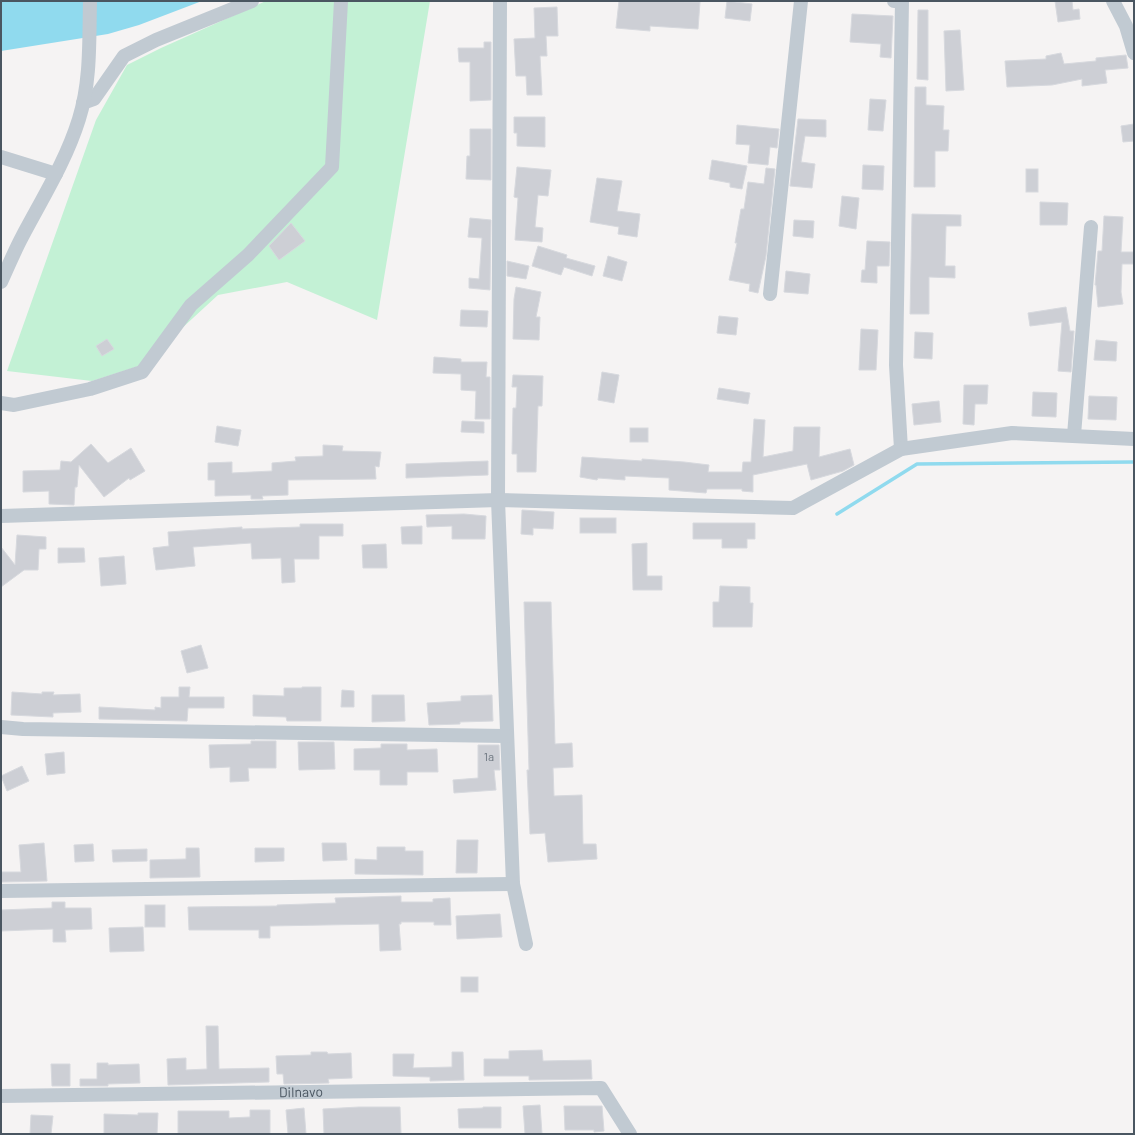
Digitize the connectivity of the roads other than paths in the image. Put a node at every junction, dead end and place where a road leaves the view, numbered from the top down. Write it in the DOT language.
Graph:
graph roads {
  1 [pos="90,1"];
  2 [pos="252,1"];
  3 [pos="341,1"];
  4 [pos="500,1"];
  5 [pos="800,1"];
  6 [pos="894,1"];
  7 [pos="1113,1"];
  8 [pos="1134,53"];
  9 [pos="83,103"];
  10 [pos="1,156"];
  11 [pos="56,174"];
  12 [pos="1091,227"];
  13 [pos="1,282"];
  14 [pos="770,294"];
  15 [pos="1,403"];
  16 [pos="1074,435"];
  17 [pos="1134,439"];
  18 [pos="901,449"];
  19 [pos="498,500"];
  20 [pos="1,516"];
  21 [pos="1,727"];
  22 [pos="506,736"];
  23 [pos="513,884"];
  24 [pos="1,891"];
  25 [pos="526,944"];
  26 [pos="1,1096"];
  27 [pos="630,1134"];
  1 -- 9 [label="street"];
  2 -- 9 [label="street"];
  3 -- 15 [label="street"];
  4 -- 19 [label="street"];
  5 -- 14 [label="street"];
  6 -- 18 [label="street"];
  7 -- 8 [label="street"];
  9 -- 11 [label="street"];
  10 -- 11 [label="street"];
  11 -- 13 [label="street"];
  12 -- 16 [label="street"];
  16 -- 17 [label="street"];
  16 -- 18 [label="street"];
  18 -- 19 [label="street"];
  19 -- 20 [label="street"];
  19 -- 22 [label="street"];
  21 -- 22 [label="street"];
  22 -- 23 [label="street"];
  23 -- 24 [label="street"];
  23 -- 25 [label="street"];
  26 -- 27 [label="street, Dilnavo"];
}
